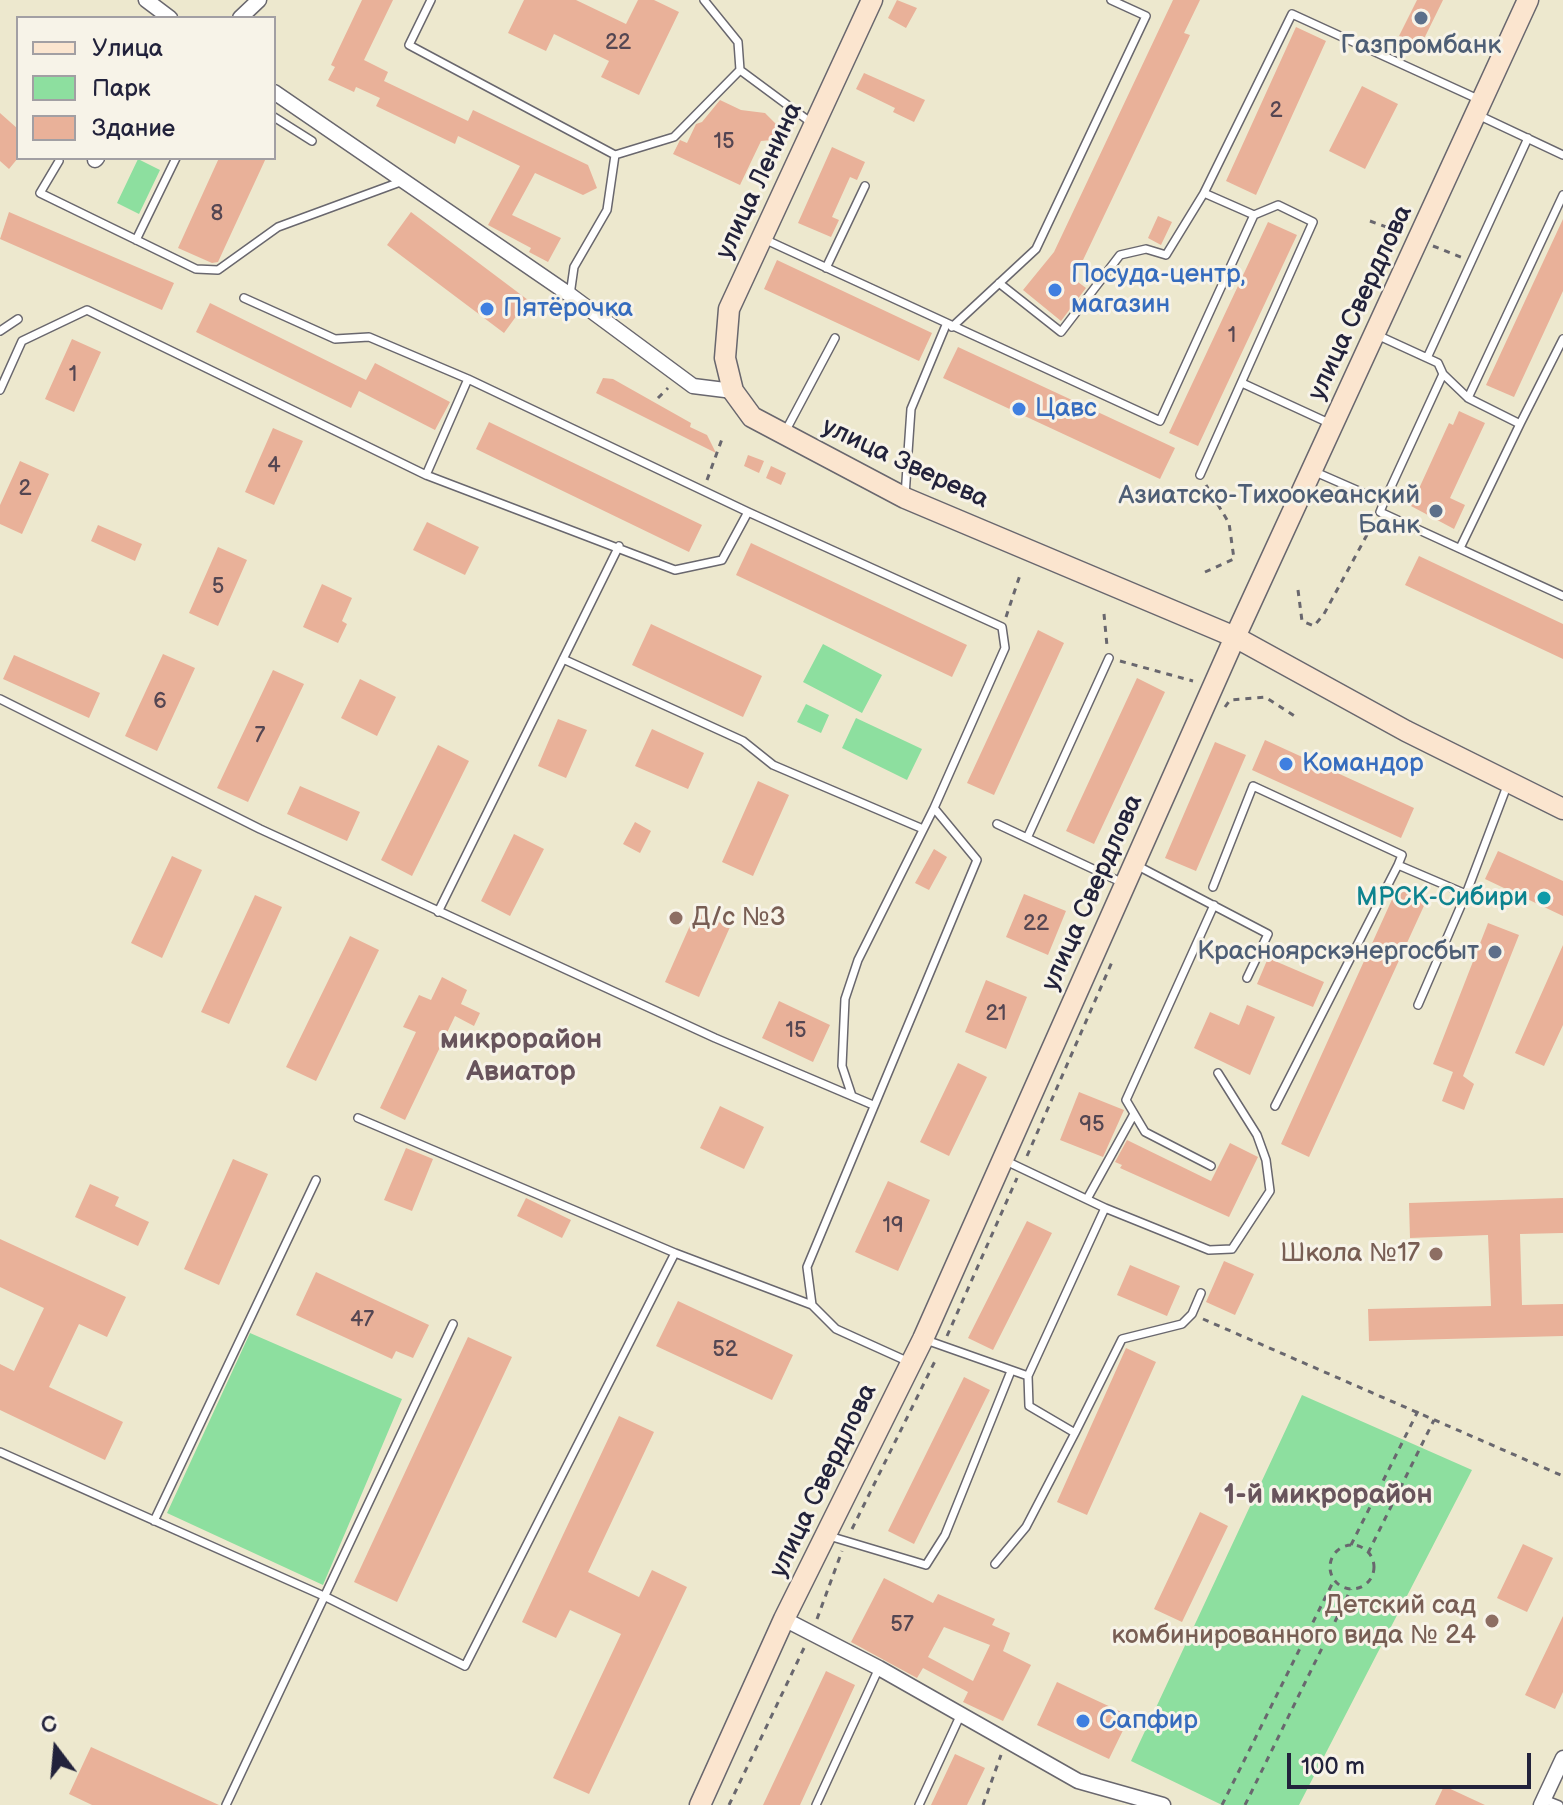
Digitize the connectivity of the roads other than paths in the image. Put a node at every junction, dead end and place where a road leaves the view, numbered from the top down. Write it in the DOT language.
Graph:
graph roads {
  1 [pos="146,0"];
  2 [pos="259,0"];
  3 [pos="431,0"];
  4 [pos="704,0"];
  5 [pos="872,0"];
  6 [pos="1111,0"];
  7 [pos="1528,0"];
  8 [pos="167,16"];
  9 [pos="242,16"];
  10 [pos="740,70"];
  11 [pos="276,93"];
  12 [pos="1479,108"];
  13 [pos="276,118"];
  14 [pos="815,125"];
  15 [pos="1528,138"];
  16 [pos="312,141"];
  17 [pos="615,155"];
  18 [pos="1563,155"];
  19 [pos="175,160"];
  20 [pos="59,161"];
  21 [pos="403,181"];
  22 [pos="865,186"];
  23 [pos="1204,193"];
  24 [pos="1563,195"];
  25 [pos="1254,215"];
  26 [pos="762,238"];
  27 [pos="136,240"];
  28 [pos="826,268"];
  29 [pos="999,283"];
  30 [pos="570,295"];
  31 [pos="244,298"];
  32 [pos="18,319"];
  33 [pos="949,326"];
  34 [pos="0,331"];
  35 [pos="1376,335"];
  36 [pos="835,338"];
  37 [pos="1563,339"];
  38 [pos="1427,358"];
  39 [pos="1559,361"];
  40 [pos="1443,374"];
  41 [pos="468,379"];
  42 [pos="1242,383"];
  43 [pos="0,390"];
  44 [pos="733,391"];
  45 [pos="1468,398"];
  46 [pos="1520,424"];
  47 [pos="1333,425"];
  48 [pos="784,434"];
  49 [pos="1312,470"];
  50 [pos="426,475"];
  51 [pos="1200,475"];
  52 [pos="905,498"];
  53 [pos="1384,502"];
  54 [pos="748,512"];
  55 [pos="619,546"];
  56 [pos="1460,548"];
  57 [pos="1563,596"];
  58 [pos="1235,637"];
  59 [pos="1109,658"];
  60 [pos="563,659"];
  61 [pos="0,699"];
  62 [pos="1508,783"];
  63 [pos="934,808"];
  64 [pos="1563,809"];
  65 [pos="997,824"];
  66 [pos="923,829"];
  67 [pos="1028,836"];
  68 [pos="1134,864"];
  69 [pos="1398,865"];
  70 [pos="1125,884"];
  71 [pos="1213,887"];
  72 [pos="1466,894"];
  73 [pos="1214,905"];
  74 [pos="438,912"];
  75 [pos="1247,978"];
  76 [pos="1418,1005"];
  77 [pos="1218,1073"];
  78 [pos="852,1096"];
  79 [pos="873,1105"];
  80 [pos="1275,1106"];
  81 [pos="1134,1114"];
  82 [pos="358,1118"];
  83 [pos="1004,1160"];
  84 [pos="1211,1166"];
  85 [pos="316,1180"];
  86 [pos="1087,1199"];
  87 [pos="1105,1208"];
  88 [pos="675,1253"];
  89 [pos="1201,1293"];
  90 [pos="812,1305"];
  91 [pos="453,1324"];
  92 [pos="923,1339"];
  93 [pos="911,1363"];
  94 [pos="1011,1371"];
  95 [pos="1028,1376"];
  96 [pos="1075,1433"];
  97 [pos="0,1452"];
  98 [pos="154,1521"];
  99 [pos="827,1535"];
  100 [pos="995,1564"];
  101 [pos="326,1597"];
  102 [pos="784,1619"];
  103 [pos="879,1668"];
  104 [pos="961,1714"];
  105 [pos="1563,1758"];
  106 [pos="1144,1802"];
  107 [pos="1543,1802"];
  108 [pos="226,1805"];
  109 [pos="700,1805"];
  110 [pos="816,1805"];
  111 [pos="919,1805"];
  112 [pos="1163,1805"];
  113 [pos="1559,1805"];
  1 -- 8 [label="street"];
  2 -- 9 [label="street"];
  3 -- 17 [label="lane"];
  4 -- 10 [label="lane"];
  5 -- 14 [label="main road, улица Ленина"];
  6 -- 29 [label="lane"];
  7 -- 12 [label="main road, улица Свердлова"];
  10 -- 14 [label="lane"];
  10 -- 17 [label="lane"];
  11 -- 21 [label="street"];
  12 -- 15 [label="lane"];
  12 -- 23 [label="lane"];
  12 -- 35 [label="main road, улица Свердлова"];
  13 -- 16 [label="lane"];
  14 -- 26 [label="main road, улица Ленина"];
  15 -- 18 [label="lane"];
  15 -- 38 [label="lane"];
  17 -- 30 [label="lane"];
  19 -- 27 [label="lane"];
  20 -- 27 [label="lane"];
  21 -- 27 [label="lane"];
  21 -- 30 [label="street"];
  22 -- 28 [label="lane"];
  23 -- 25 [label="lane"];
  23 -- 29 [label="lane"];
  24 -- 45 [label="lane"];
  25 -- 33 [label="lane"];
  25 -- 42 [label="lane"];
  26 -- 28 [label="lane"];
  26 -- 44 [label="main road, улица Ленина"];
  28 -- 33 [label="lane"];
  29 -- 33 [label="lane"];
  30 -- 44 [label="street"];
  31 -- 41 [label="lane"];
  32 -- 34 [label="lane"];
  33 -- 52 [label="lane"];
  35 -- 38 [label="lane"];
  35 -- 47 [label="main road, улица Свердлова"];
  36 -- 48 [label="lane"];
  37 -- 39 [label="lane"];
  38 -- 40 [label="lane"];
  39 -- 46 [label="lane"];
  40 -- 45 [label="lane"];
  40 -- 53 [label="lane"];
  41 -- 50 [label="lane"];
  41 -- 54 [label="lane"];
  42 -- 47 [label="lane"];
  42 -- 51 [label="lane"];
  43 -- 50 [label="lane"];
  44 -- 48 [label="main road, улица Зверева"];
  45 -- 46 [label="lane"];
  46 -- 56 [label="lane"];
  47 -- 49 [label="main road, улица Свердлова"];
  48 -- 52 [label="main road, улица Зверева"];
  49 -- 53 [label="lane"];
  49 -- 58 [label="main road, улица Свердлова"];
  50 -- 55 [label="lane"];
  52 -- 58 [label="main road, улица Зверева"];
  53 -- 56 [label="lane"];
  54 -- 55 [label="lane"];
  54 -- 63 [label="lane"];
  55 -- 60 [label="lane"];
  56 -- 57 [label="lane"];
  58 -- 62 [label="main road, улица Зверева"];
  58 -- 68 [label="main road, улица Свердлова"];
  59 -- 67 [label="lane"];
  60 -- 66 [label="lane"];
  60 -- 74 [label="lane"];
  61 -- 74 [label="lane"];
  62 -- 64 [label="main road, улица Зверева"];
  62 -- 72 [label="lane"];
  63 -- 66 [label="lane"];
  63 -- 79 [label="lane"];
  65 -- 67 [label="lane"];
  66 -- 78 [label="lane"];
  67 -- 70 [label="lane"];
  68 -- 70 [label="main road, улица Свердлова"];
  68 -- 73 [label="lane"];
  69 -- 71 [label="lane"];
  69 -- 72 [label="lane"];
  69 -- 80 [label="lane"];
  70 -- 83 [label="main road, улица Свердлова"];
  72 -- 76 [label="lane"];
  73 -- 75 [label="lane"];
  73 -- 81 [label="lane"];
  74 -- 78 [label="lane"];
  77 -- 87 [label="lane"];
  78 -- 79 [label="lane"];
  79 -- 90 [label="lane"];
  81 -- 84 [label="lane"];
  81 -- 86 [label="lane"];
  82 -- 88 [label="lane"];
  83 -- 86 [label="lane"];
  83 -- 92 [label="main road, улица Свердлова"];
  85 -- 98 [label="lane"];
  86 -- 87 [label="lane"];
  87 -- 95 [label="lane"];
  88 -- 90 [label="lane"];
  88 -- 101 [label="lane"];
  89 -- 96 [label="lane"];
  90 -- 93 [label="lane"];
  91 -- 101 [label="lane"];
  92 -- 93 [label="main road, улица Свердлова"];
  92 -- 94 [label="lane"];
  93 -- 99 [label="main road, улица Свердлова"];
  94 -- 95 [label="lane"];
  94 -- 99 [label="lane"];
  95 -- 96 [label="lane"];
  96 -- 100 [label="lane"];
  97 -- 98 [label="lane"];
  98 -- 101 [label="lane"];
  99 -- 102 [label="main road, улица Свердлова"];
  101 -- 108 [label="lane"];
  102 -- 103 [label="street"];
  102 -- 109 [label="main road, улица Свердлова"];
  103 -- 104 [label="street"];
  103 -- 110 [label="lane"];
  104 -- 106 [label="street"];
  104 -- 111 [label="lane"];
  105 -- 107 [label="street"];
  106 -- 112 [label="street"];
  107 -- 113 [label="lane"];
}
